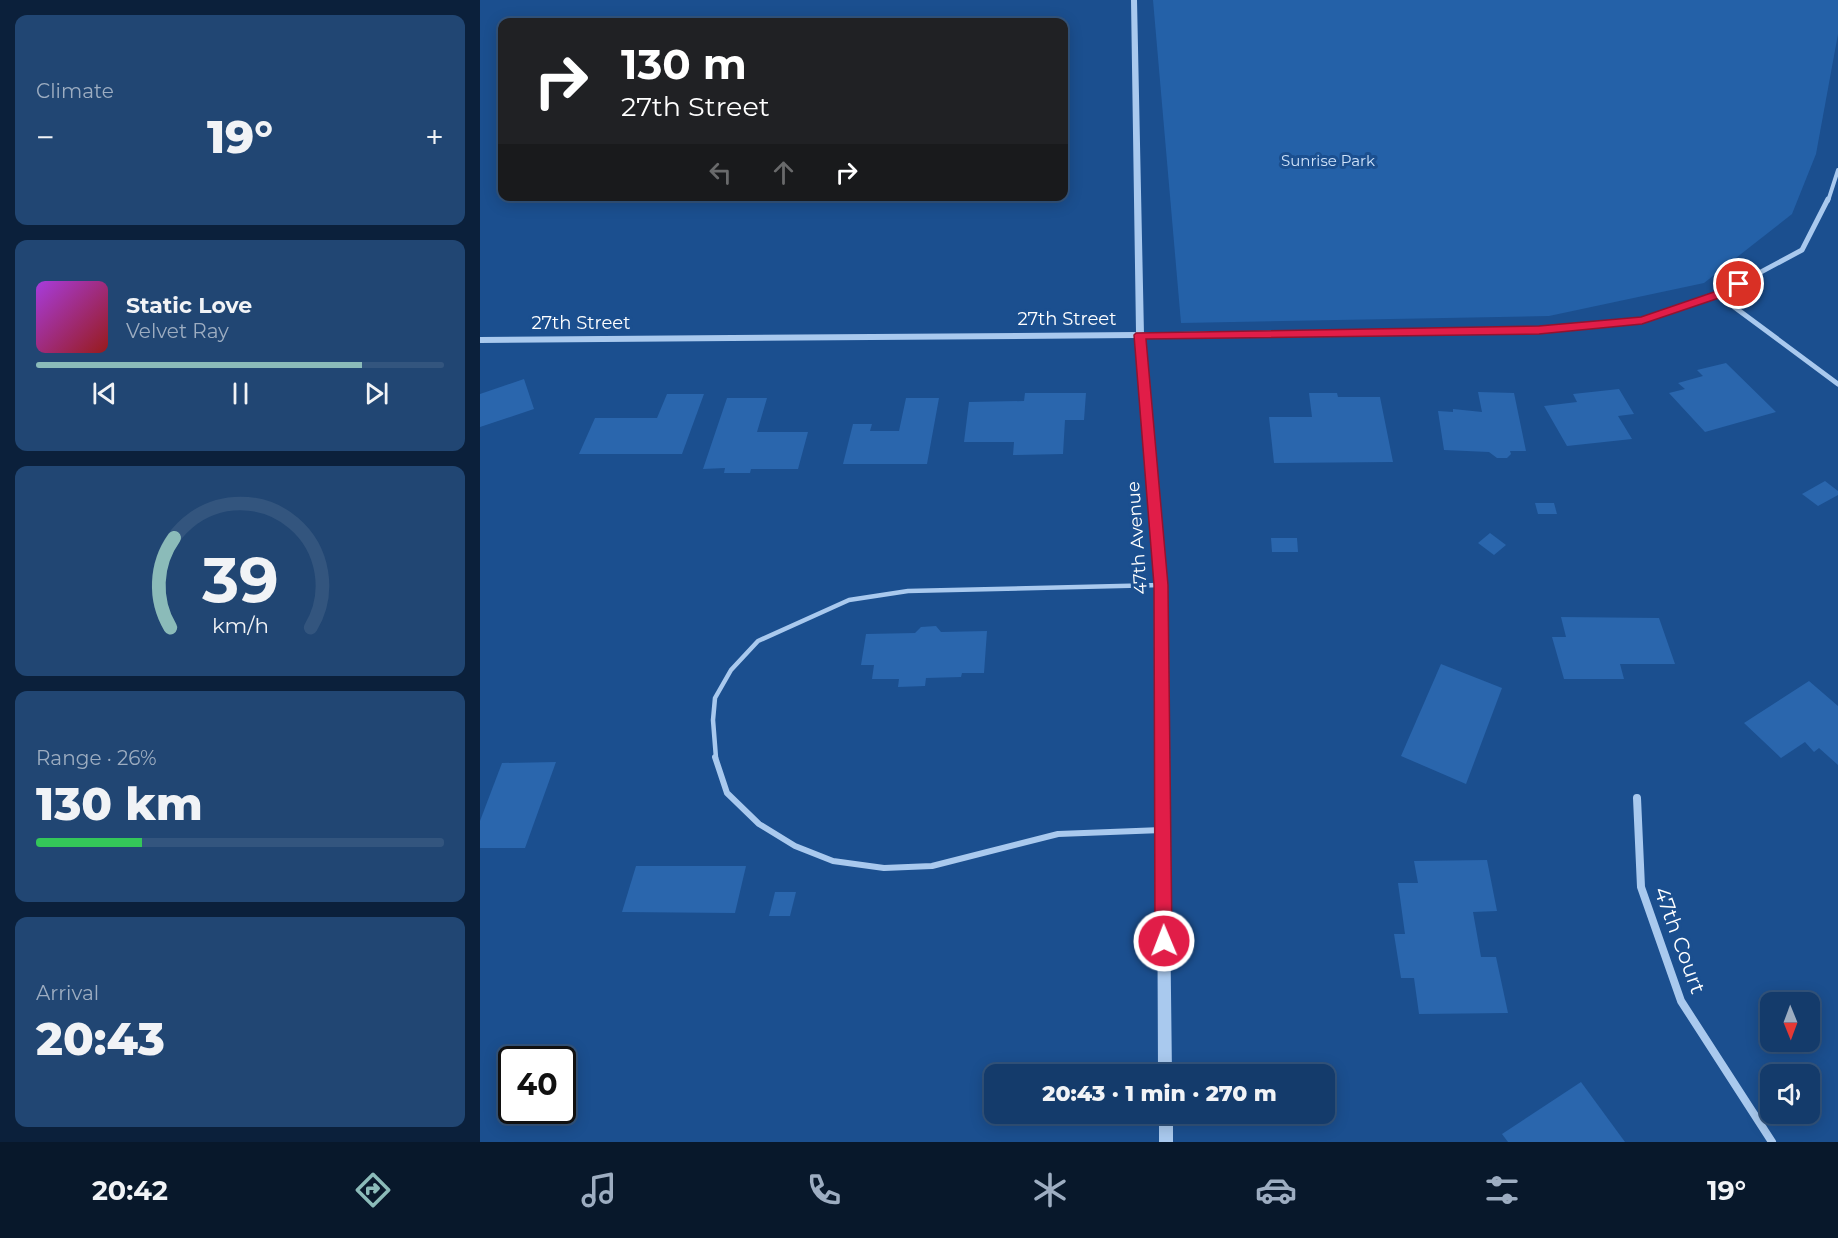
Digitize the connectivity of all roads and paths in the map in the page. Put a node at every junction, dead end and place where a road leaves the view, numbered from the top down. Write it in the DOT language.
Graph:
graph roads {
  1 [pos="1134,0"];
  2 [pos="1838,170"];
  3 [pos="1718,295"];
  4 [pos="1140,335"];
  5 [pos="480,340"];
  6 [pos="1838,384"];
  7 [pos="1161,585"];
  8 [pos="1637,798"];
  9 [pos="1162,830"];
  10 [pos="1165,1064"];
  11 [pos="1166,1124"];
  12 [pos="1166,1142"];
  13 [pos="1772,1142"];
  1 -- 4 [label="street, 47th Avenue"];
  2 -- 3 [label="street, 27th Street"];
  3 -- 4 [label="street, 27th Street"];
  3 -- 6 [label="street"];
  4 -- 5 [label="street, 27th Street"];
  4 -- 7 [label="street, 47th Avenue"];
  7 -- 9 [label="street, 47th Avenue"];
  7 -- 9 [label="lane"];
  8 -- 13 [label="street, 47th Court"];
  9 -- 10 [label="street, 47th Avenue"];
  11 -- 12 [label="street"];
}
